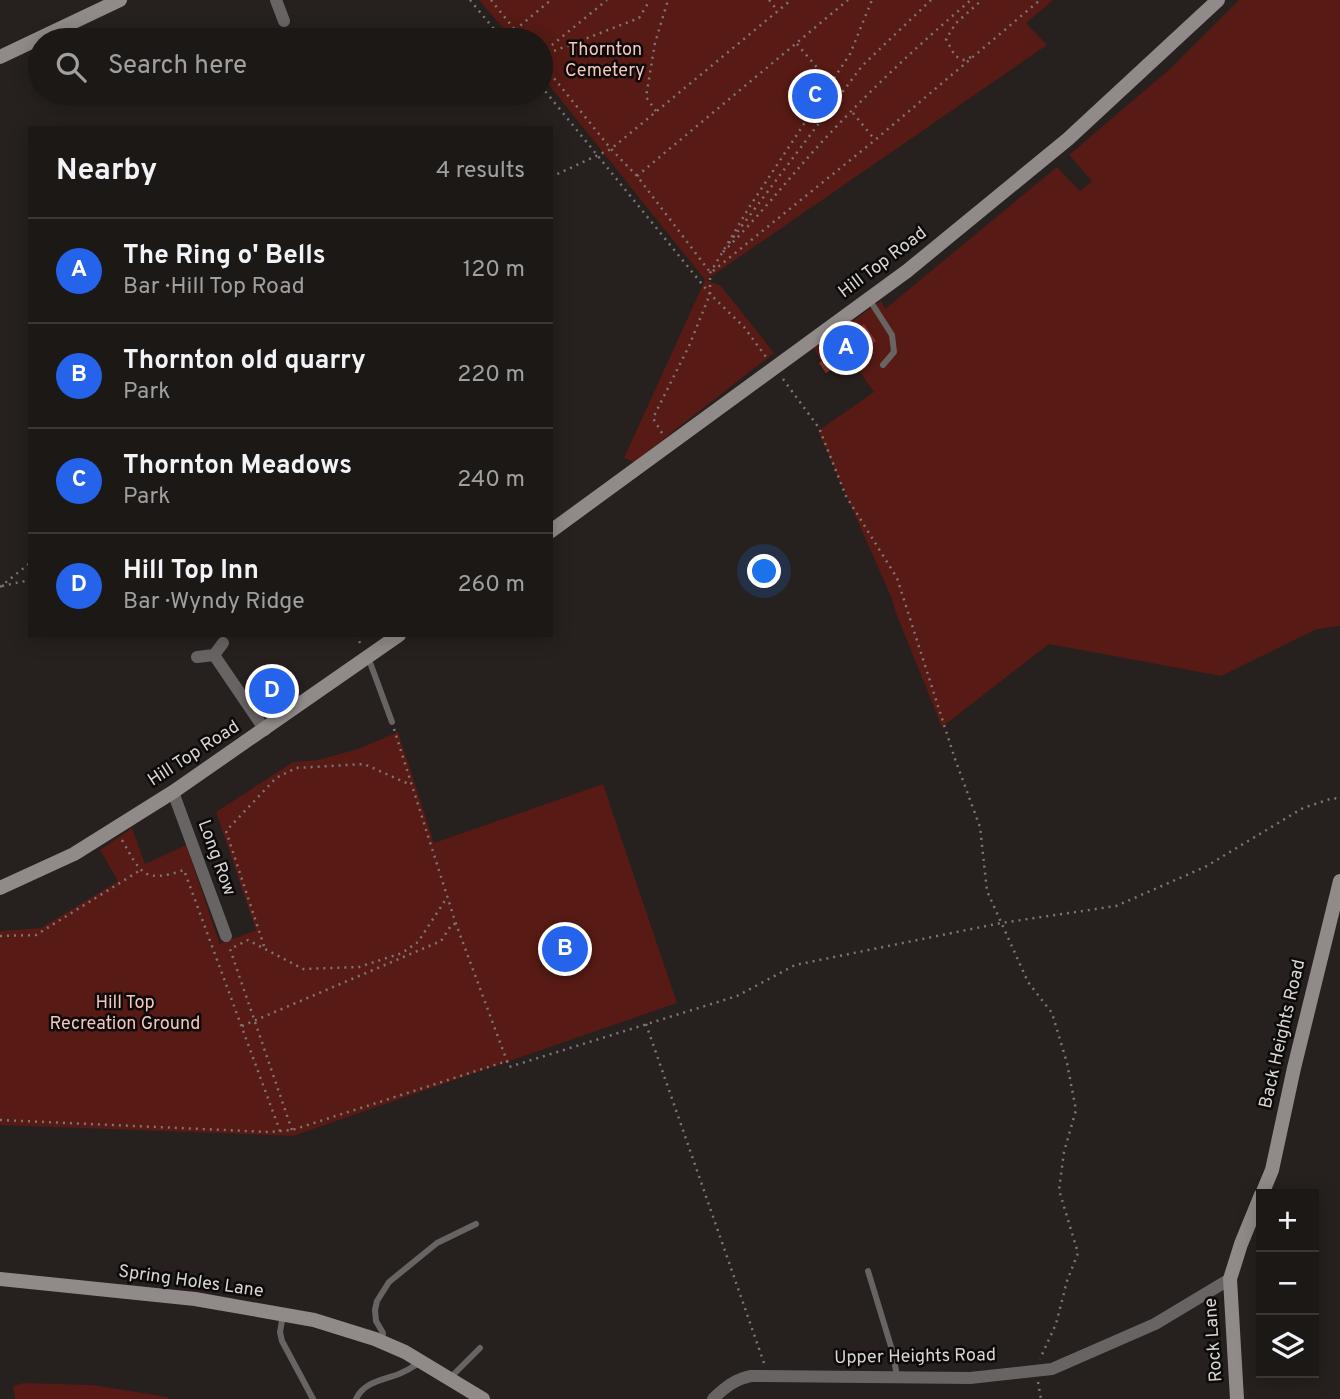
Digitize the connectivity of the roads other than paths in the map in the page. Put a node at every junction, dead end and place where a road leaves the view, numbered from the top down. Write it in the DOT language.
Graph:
graph roads {
  1 [pos="120,0"];
  2 [pos="276,0"];
  3 [pos="1219,0"];
  4 [pos="284,21"];
  5 [pos="61,28"];
  6 [pos="28,44"];
  7 [pos="0,57"];
  8 [pos="869,299"];
  9 [pos="883,365"];
  10 [pos="553,530"];
  11 [pos="397,637"];
  12 [pos="223,643"];
  13 [pos="214,655"];
  14 [pos="197,657"];
  15 [pos="368,657"];
  16 [pos="392,722"];
  17 [pos="265,730"];
  18 [pos="173,792"];
  19 [pos="1340,881"];
  20 [pos="0,888"];
  21 [pos="226,936"];
  22 [pos="1264,1189"];
  23 [pos="1256,1207"];
  24 [pos="476,1224"];
  25 [pos="868,1271"];
  26 [pos="0,1279"];
  27 [pos="1230,1279"];
  28 [pos="283,1315"];
  29 [pos="378,1340"];
  30 [pos="480,1348"];
  31 [pos="422,1362"];
  32 [pos="897,1377"];
  33 [pos="450,1379"];
  34 [pos="313,1399"];
  35 [pos="356,1399"];
  36 [pos="483,1399"];
  37 [pos="713,1399"];
  38 [pos="1237,1399"];
  1 -- 5 [label="street"];
  2 -- 4 [label="street"];
  3 -- 8 [label="street, Hill Top Road"];
  6 -- 7 [label="street"];
  8 -- 9 [label="lane"];
  8 -- 10 [label="street, Hill Top Road"];
  11 -- 15 [label="street, Hill Top Road"];
  12 -- 13 [label="street"];
  13 -- 14 [label="street"];
  13 -- 17 [label="street"];
  15 -- 16 [label="lane"];
  15 -- 17 [label="street, Hill Top Road"];
  17 -- 18 [label="street, Hill Top Road"];
  18 -- 20 [label="street, Hill Top Road"];
  18 -- 21 [label="street, Long Row"];
  19 -- 22 [label="street, Back Heights Road"];
  23 -- 27 [label="street, Back Heights Road"];
  24 -- 29 [label="lane"];
  25 -- 32 [label="lane"];
  26 -- 28 [label="street, Spring Holes Lane"];
  27 -- 32 [label="street, Upper Heights Road"];
  27 -- 38 [label="street, Rock Lane"];
  28 -- 29 [label="street, Spring Holes Lane"];
  28 -- 34 [label="lane"];
  29 -- 31 [label="street, Spring Holes Lane"];
  30 -- 33 [label="lane"];
  31 -- 33 [label="street, Spring Holes Lane"];
  31 -- 35 [label="lane"];
  32 -- 37 [label="street, Upper Heights Road"];
  33 -- 36 [label="street, Spring Holes Lane"];
}
